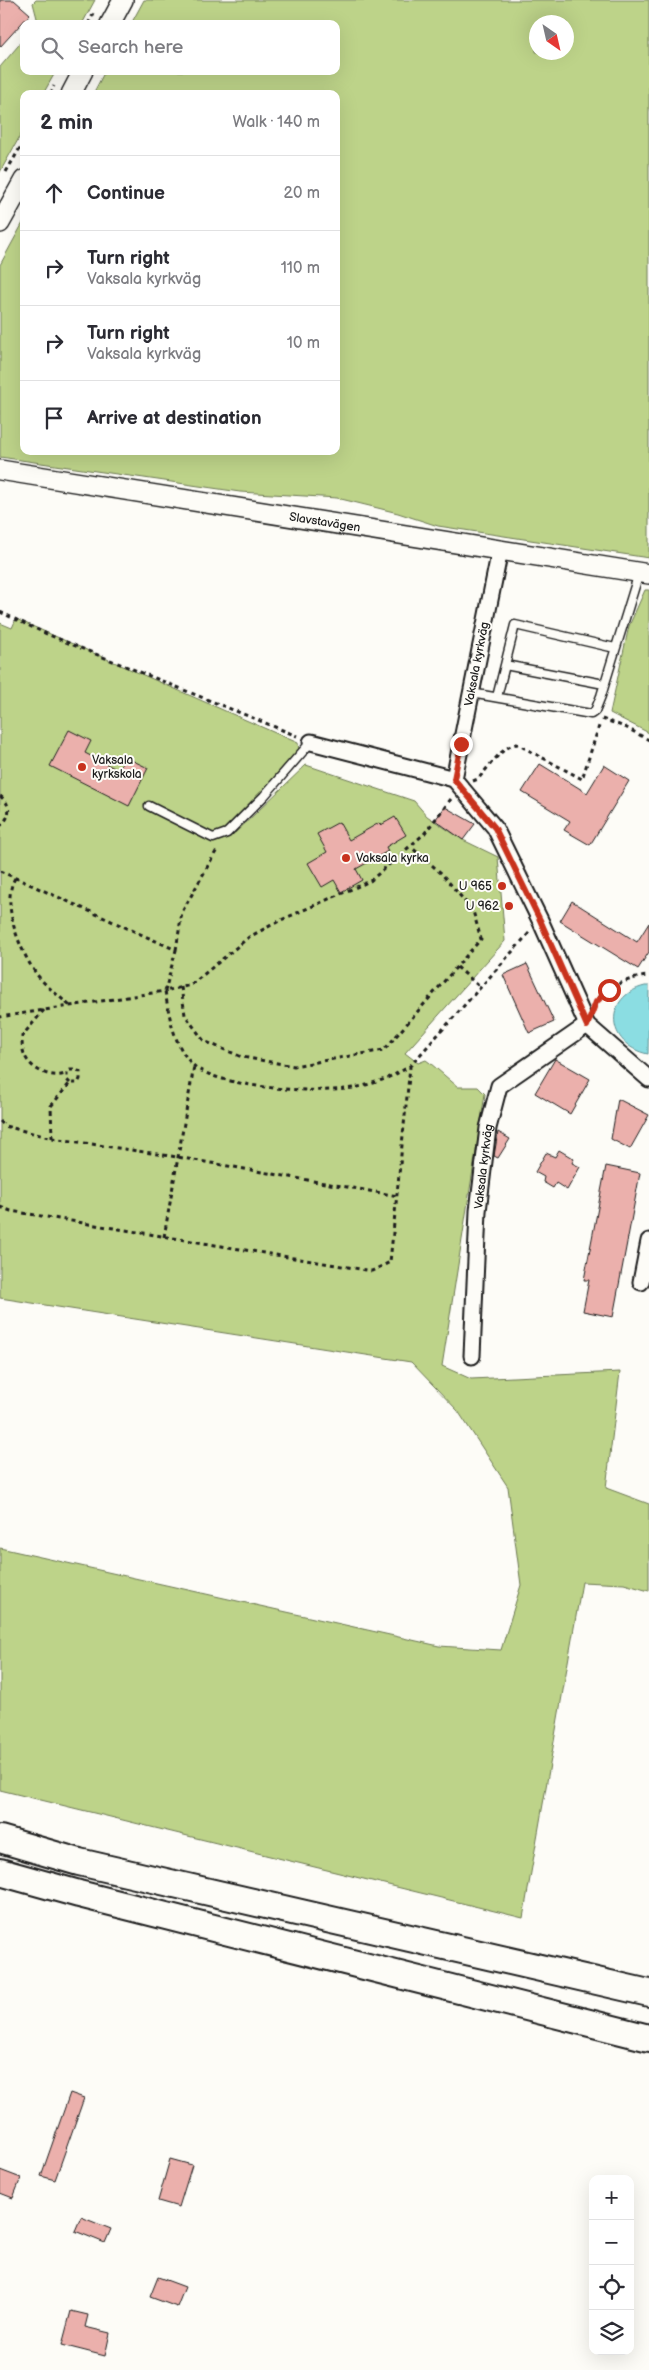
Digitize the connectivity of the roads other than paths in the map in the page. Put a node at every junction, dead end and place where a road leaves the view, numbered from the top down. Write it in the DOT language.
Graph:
graph roads {
  1 [pos="123,0"];
  2 [pos="112,20"];
  3 [pos="81,75"];
  4 [pos="73,90"];
  5 [pos="20,187"];
  6 [pos="0,223"];
  7 [pos="0,470"];
  8 [pos="500,550"];
  9 [pos="644,573"];
  10 [pos="615,648"];
  11 [pos="505,665"];
  12 [pos="604,684"];
  13 [pos="472,693"];
  14 [pos="497,697"];
  15 [pos="311,742"];
  16 [pos="457,783"];
  17 [pos="149,806"];
  18 [pos="587,1026"];
  19 [pos="649,1079"];
  20 [pos="649,1241"];
  21 [pos="641,1282"];
  22 [pos="472,1356"];
  23 [pos="0,1839"];
  24 [pos="0,1872"];
  25 [pos="649,1993"];
  26 [pos="649,2038"];
  1 -- 2 [label="street"];
  3 -- 4 [label="street"];
  5 -- 6 [label="street"];
  7 -- 8 [label="street, Slavstavägen"];
  8 -- 9 [label="street, Slavstavägen"];
  8 -- 13 [label="street, Vaksala kyrkväg"];
  9 -- 10 [label="lane"];
  10 -- 11 [label="lane"];
  10 -- 12 [label="lane"];
  11 -- 12 [label="lane"];
  11 -- 14 [label="lane"];
  12 -- 14 [label="lane"];
  13 -- 14 [label="lane"];
  13 -- 16 [label="street, Vaksala kyrkväg"];
  15 -- 16 [label="street"];
  15 -- 17 [label="lane"];
  16 -- 18 [label="street"];
  18 -- 19 [label="street"];
  18 -- 22 [label="street, Vaksala kyrkväg"];
  20 -- 21 [label="street"];
  23 -- 25 [label="highway"];
  24 -- 26 [label="highway"];
}
